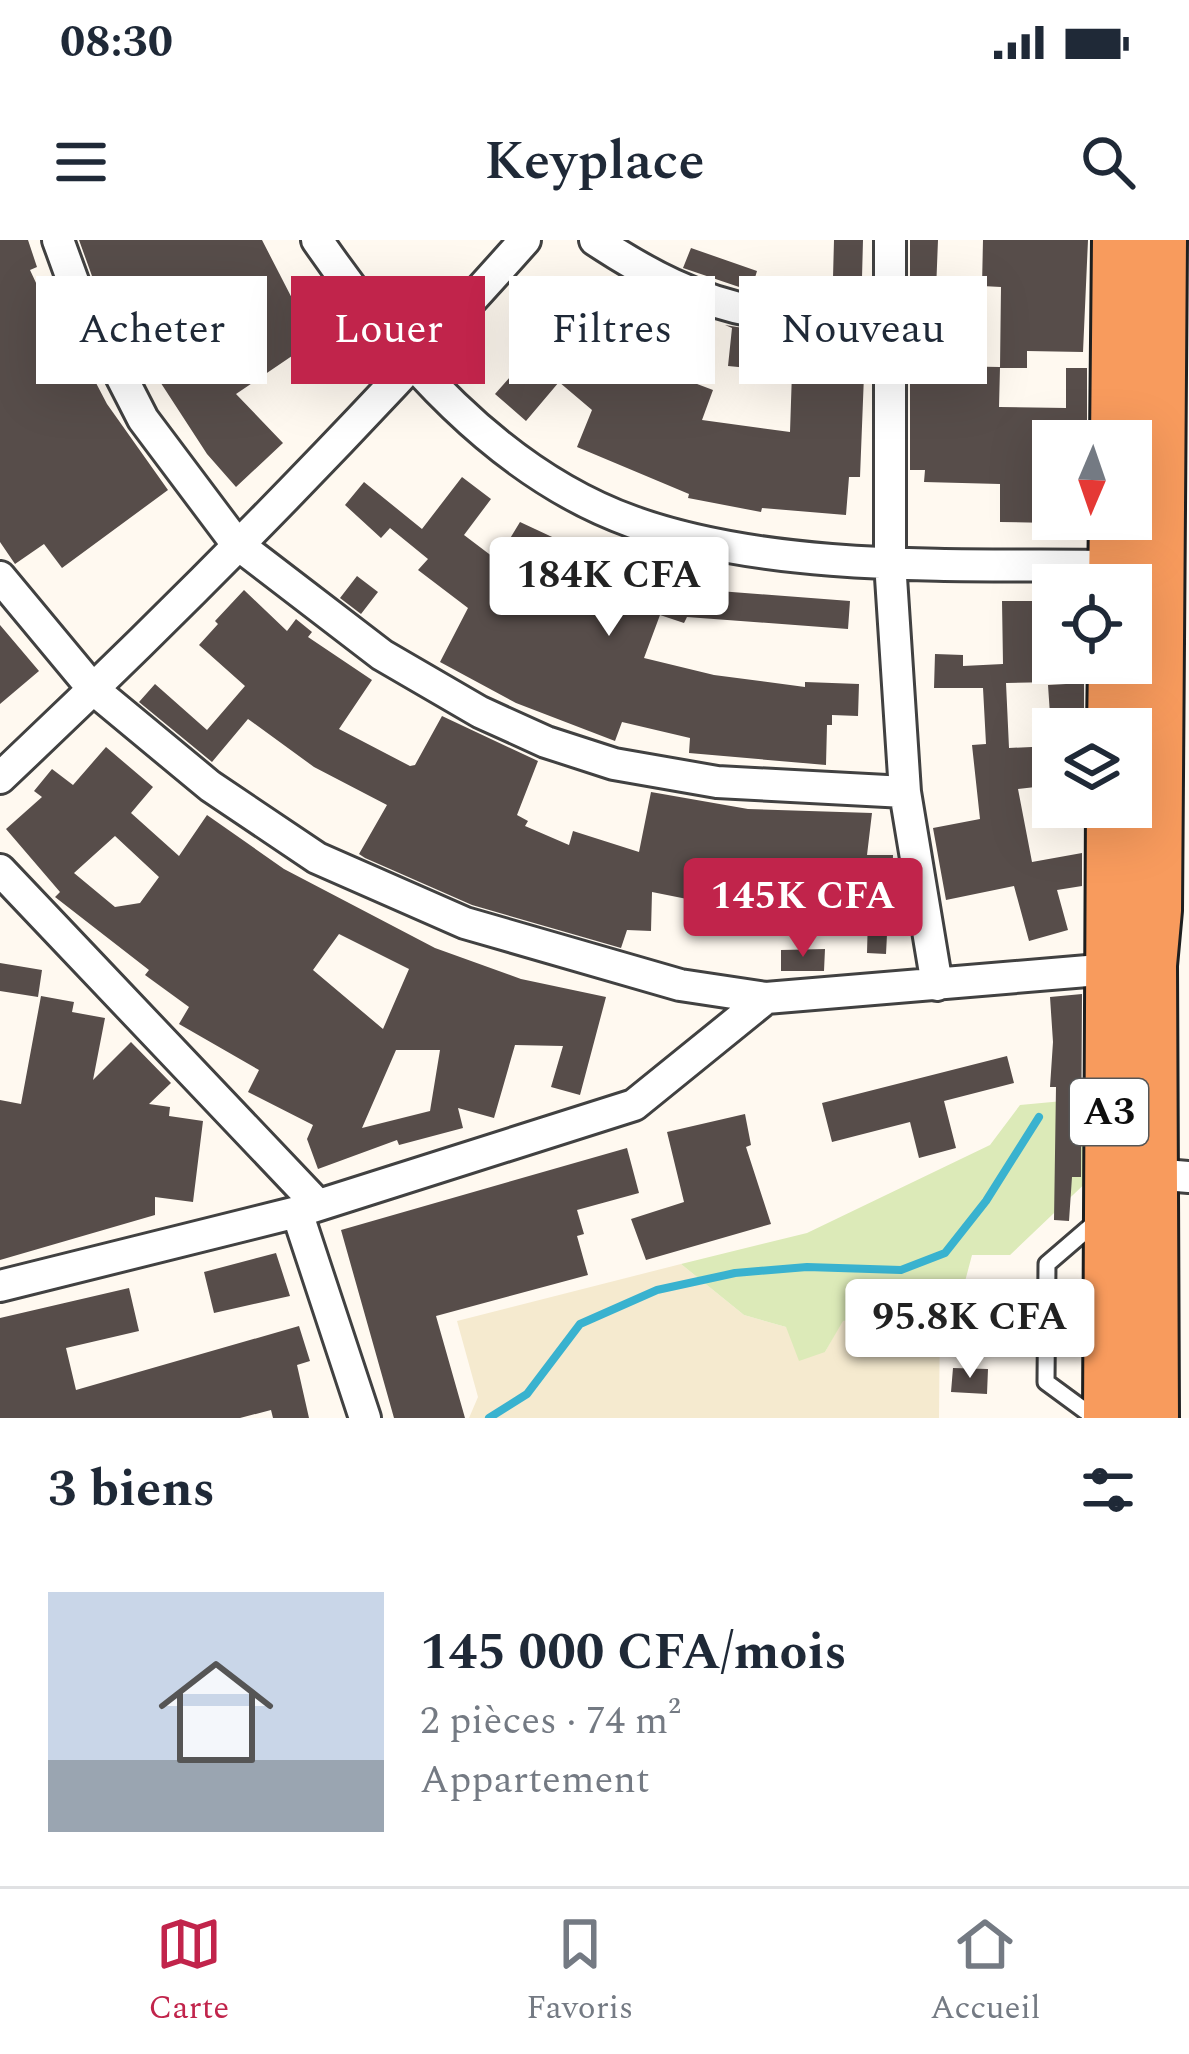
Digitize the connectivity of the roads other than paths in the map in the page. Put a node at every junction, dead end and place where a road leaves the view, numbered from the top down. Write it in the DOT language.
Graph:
graph roads {
  1 [pos="58,240"];
  2 [pos="317,240"];
  3 [pos="525,240"];
  4 [pos="595,240"];
  5 [pos="890,240"];
  6 [pos="1117,240"];
  7 [pos="1162,240"];
  8 [pos="342,276"];
  9 [pos="890,276"];
  10 [pos="485,285"];
  11 [pos="739,307"];
  12 [pos="394,384"];
  13 [pos="434,384"];
  14 [pos="890,384"];
  15 [pos="1115,420"];
  16 [pos="236,543"];
  17 [pos="1138,561"];
  18 [pos="890,562"];
  19 [pos="0,577"];
  20 [pos="93,689"];
  21 [pos="0,778"];
  22 [pos="905,792"];
  23 [pos="1114,828"];
  24 [pos="0,870"];
  25 [pos="1173,908"];
  26 [pos="1131,967"];
  27 [pos="937,985"];
  28 [pos="766,998"];
  29 [pos="1171,1176"];
  30 [pos="308,1209"];
  31 [pos="1109,1211"];
  32 [pos="0,1286"];
  33 [pos="365,1418"];
  34 [pos="1095,1418"];
  35 [pos="1108,1418"];
  36 [pos="1154,1418"];
  1 -- 16 [label="street"];
  2 -- 8 [label="street"];
  3 -- 10 [label="street"];
  4 -- 11 [label="street"];
  5 -- 9 [label="street"];
  6 -- 15 [label="highway"];
  7 -- 17 [label="highway, A3"];
  12 -- 16 [label="street"];
  13 -- 18 [label="street"];
  14 -- 18 [label="street"];
  16 -- 20 [label="street"];
  16 -- 22 [label="street"];
  17 -- 18 [label="street"];
  17 -- 25 [label="highway, A3"];
  18 -- 22 [label="street"];
  19 -- 20 [label="street"];
  20 -- 21 [label="street"];
  20 -- 28 [label="street"];
  22 -- 27 [label="street"];
  23 -- 26 [label="highway, A3"];
  24 -- 30 [label="street"];
  25 -- 26 [label="highway, A3"];
  26 -- 27 [label="street"];
  26 -- 29 [label="highway, A3"];
  26 -- 31 [label="highway, A3"];
  27 -- 28 [label="street"];
  28 -- 30 [label="street"];
  29 -- 36 [label="highway, A3"];
  30 -- 32 [label="street"];
  30 -- 33 [label="street"];
  31 -- 34 [label="lane"];
  31 -- 35 [label="highway, A3"];
}
